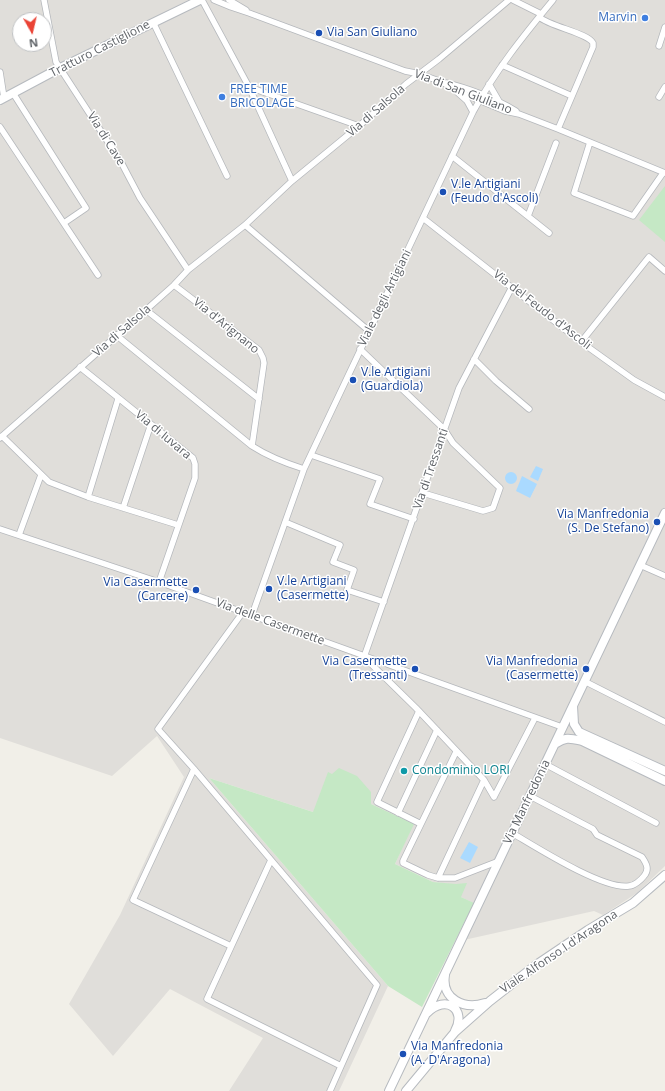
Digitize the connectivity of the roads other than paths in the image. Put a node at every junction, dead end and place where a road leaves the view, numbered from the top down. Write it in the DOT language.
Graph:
graph roads {
  1 [pos="44,0"];
  2 [pos="214,0"];
  3 [pos="230,0"];
  4 [pos="510,0"];
  5 [pos="513,0"];
  6 [pos="553,0"];
  7 [pos="197,1"];
  8 [pos="249,13"];
  9 [pos="540,16"];
  10 [pos="153,22"];
  11 [pos="665,27"];
  12 [pos="659,46"];
  13 [pos="502,65"];
  14 [pos="60,68"];
  15 [pos="0,72"];
  16 [pos="420,74"];
  17 [pos="442,82"];
  18 [pos="489,84"];
  19 [pos="249,87"];
  20 [pos="665,87"];
  21 [pos="455,90"];
  22 [pos="13,93"];
  23 [pos="572,96"];
  24 [pos="659,96"];
  25 [pos="481,98"];
  26 [pos="2,99"];
  27 [pos="500,103"];
  28 [pos="473,112"];
  29 [pos="519,114"];
  30 [pos="359,126"];
  31 [pos="0,127"];
  32 [pos="558,128"];
  33 [pos="590,142"];
  34 [pos="556,143"];
  35 [pos="452,156"];
  36 [pos="664,173"];
  37 [pos="228,176"];
  38 [pos="292,182"];
  39 [pos="528,216"];
  40 [pos="423,218"];
  41 [pos="64,223"];
  42 [pos="245,225"];
  43 [pos="549,233"];
  44 [pos="188,270"];
  45 [pos="665,270"];
  46 [pos="98,275"];
  47 [pos="174,285"];
  48 [pos="512,287"];
  49 [pos="146,310"];
  50 [pos="369,331"];
  51 [pos="116,335"];
  52 [pos="581,342"];
  53 [pos="360,349"];
  54 [pos="474,359"];
  55 [pos="80,367"];
  56 [pos="665,397"];
  57 [pos="118,399"];
  58 [pos="259,399"];
  59 [pos="529,409"];
  60 [pos="151,424"];
  61 [pos="444,429"];
  62 [pos="1,437"];
  63 [pos="252,446"];
  64 [pos="311,455"];
  65 [pos="304,469"];
  66 [pos="42,475"];
  67 [pos="423,493"];
  68 [pos="88,498"];
  69 [pos="123,508"];
  70 [pos="664,516"];
  71 [pos="414,519"];
  72 [pos="285,522"];
  73 [pos="178,525"];
  74 [pos="0,529"];
  75 [pos="20,535"];
  76 [pos="640,566"];
  77 [pos="665,576"];
  78 [pos="159,582"];
  79 [pos="384,602"];
  80 [pos="243,612"];
  81 [pos="252,615"];
  82 [pos="364,657"];
  83 [pos="584,681"];
  84 [pos="573,706"];
  85 [pos="419,711"];
  86 [pos="535,718"];
  87 [pos="665,722"];
  88 [pos="562,727"];
  89 [pos="436,730"];
  90 [pos="554,745"];
  91 [pos="456,752"];
  92 [pos="545,764"];
  93 [pos="194,769"];
  94 [pos="665,771"];
  95 [pos="484,780"];
  96 [pos="665,781"];
  97 [pos="530,796"];
  98 [pos="398,812"];
  99 [pos="656,823"];
  100 [pos="421,824"];
  101 [pos="512,833"];
  102 [pos="271,860"];
  103 [pos="499,861"];
  104 [pos="665,875"];
  105 [pos="438,878"];
  106 [pos="232,946"];
  107 [pos="446,970"];
  108 [pos="490,1001"];
  109 [pos="424,1016"];
  110 [pos="454,1032"];
  111 [pos="341,1066"];
  112 [pos="330,1091"];
  113 [pos="389,1091"];
  114 [pos="406,1091"];
  1 -- 14 [label="street, Via di Cave"];
  2 -- 8 [label="street, Via di San Giuliano"];
  3 -- 8 [label="street"];
  4 -- 16 [label="street, Via di Salsola"];
  5 -- 9 [label="street"];
  6 -- 9 [label="street, Viale degli Artigiani"];
  7 -- 10 [label="main road, Tratturo Castiglione"];
  7 -- 19 [label="street"];
  8 -- 16 [label="street, Via di San Giuliano"];
  9 -- 13 [label="street, Viale degli Artigiani"];
  9 -- 23 [label="street"];
  10 -- 14 [label="main road, Tratturo Castiglione"];
  10 -- 37 [label="street"];
  11 -- 12 [label="street"];
  13 -- 18 [label="street, Viale degli Artigiani"];
  13 -- 23 [label="street"];
  14 -- 22 [label="main road, Tratturo Castiglione"];
  14 -- 44 [label="street, Via di Cave"];
  15 -- 26 [label="street"];
  16 -- 17 [label="street, Via di San Giuliano"];
  16 -- 30 [label="street, Via di Salsola"];
  17 -- 21 [label="street, Via di San Giuliano"];
  17 -- 25 [label="street"];
  18 -- 25 [label="street, Viale degli Artigiani"];
  18 -- 27 [label="street"];
  19 -- 30 [label="street"];
  19 -- 38 [label="street"];
  20 -- 24 [label="street"];
  21 -- 25 [label="street, Via di San Giuliano"];
  21 -- 28 [label="street"];
  22 -- 26 [label="main road, Tratturo Castiglione"];
  22 -- 41 [label="street"];
  23 -- 32 [label="street"];
  25 -- 27 [label="street"];
  25 -- 28 [label="street, Viale degli Artigiani"];
  25 -- 29 [label="street, Via di San Giuliano"];
  27 -- 29 [label="street"];
  28 -- 35 [label="street, Viale degli Artigiani"];
  29 -- 32 [label="street, Via di San Giuliano"];
  30 -- 38 [label="street, Via di Salsola"];
  31 -- 41 [label="street"];
  32 -- 33 [label="street, Via di San Giuliano"];
  33 -- 36 [label="street, Via di San Giuliano"];
  33 -- 36 [label="street"];
  34 -- 39 [label="street"];
  35 -- 39 [label="street"];
  35 -- 40 [label="street, Viale degli Artigiani"];
  38 -- 42 [label="street, Via di Salsola"];
  39 -- 43 [label="street"];
  40 -- 48 [label="street, Via del Feudo d'Ascoli"];
  40 -- 50 [label="street, Viale degli Artigiani"];
  41 -- 46 [label="street"];
  42 -- 44 [label="street, Via di Salsola"];
  42 -- 50 [label="street"];
  44 -- 47 [label="street, Via di Salsola"];
  45 -- 52 [label="street"];
  47 -- 49 [label="street, Via di Salsola"];
  47 -- 58 [label="street, Via d'Arignano"];
  48 -- 52 [label="street, Via del Feudo d'Ascoli"];
  48 -- 54 [label="street, Via di Tressanti"];
  49 -- 51 [label="street, Via di Salsola"];
  49 -- 58 [label="street"];
  50 -- 53 [label="street, Viale degli Artigiani"];
  51 -- 55 [label="street, Via di Salsola"];
  51 -- 63 [label="street"];
  52 -- 56 [label="street, Via del Feudo d'Ascoli"];
  53 -- 61 [label="street"];
  53 -- 64 [label="street, Viale degli Artigiani"];
  54 -- 59 [label="street"];
  54 -- 61 [label="street, Via di Tressanti"];
  55 -- 57 [label="street, Via di Iuvara"];
  55 -- 62 [label="street, Via di Salsola"];
  57 -- 60 [label="street, Via di Iuvara"];
  57 -- 68 [label="street"];
  58 -- 63 [label="street, Via d'Arignano"];
  60 -- 69 [label="street"];
  60 -- 73 [label="street, Via di Iuvara"];
  61 -- 67 [label="street, Via di Tressanti"];
  61 -- 67 [label="street"];
  62 -- 66 [label="street"];
  63 -- 65 [label="street"];
  64 -- 65 [label="street, Viale degli Artigiani"];
  64 -- 71 [label="street"];
  65 -- 72 [label="street, Viale degli Artigiani"];
  66 -- 68 [label="street"];
  66 -- 75 [label="street"];
  67 -- 71 [label="street, Via di Tressanti"];
  68 -- 69 [label="street"];
  69 -- 73 [label="street"];
  70 -- 76 [label="main road, Via Manfredonia"];
  71 -- 79 [label="street, Via di Tressanti"];
  72 -- 79 [label="street"];
  72 -- 81 [label="street, Viale degli Artigiani"];
  73 -- 78 [label="street, Via di Iuvara"];
  74 -- 75 [label="street, Via delle Casermette"];
  75 -- 78 [label="street, Via delle Casermette"];
  76 -- 77 [label="street"];
  76 -- 83 [label="main road, Via Manfredonia"];
  78 -- 80 [label="street, Via delle Casermette"];
  79 -- 82 [label="street, Via di Tressanti"];
  80 -- 81 [label="street, Via delle Casermette"];
  80 -- 93 [label="street"];
  81 -- 82 [label="street, Via delle Casermette"];
  82 -- 85 [label="street"];
  82 -- 86 [label="street, Via delle Casermette"];
  83 -- 84 [label="main road, Via Manfredonia"];
  83 -- 87 [label="street"];
  84 -- 88 [label="main road, Via Manfredonia"];
  84 -- 94 [label="main road"];
  85 -- 89 [label="street"];
  85 -- 98 [label="street"];
  86 -- 88 [label="street, Via delle Casermette"];
  86 -- 95 [label="street"];
  88 -- 90 [label="main road, Via Manfredonia"];
  89 -- 91 [label="street"];
  89 -- 98 [label="street"];
  90 -- 92 [label="main road, Via Manfredonia"];
  90 -- 96 [label="main road"];
  91 -- 95 [label="street"];
  91 -- 100 [label="street"];
  92 -- 97 [label="main road, Via Manfredonia"];
  92 -- 99 [label="street"];
  93 -- 102 [label="street"];
  93 -- 106 [label="street"];
  95 -- 105 [label="street"];
  97 -- 101 [label="main road, Via Manfredonia"];
  97 -- 101 [label="street"];
  98 -- 100 [label="street"];
  100 -- 105 [label="street"];
  101 -- 103 [label="main road, Via Manfredonia"];
  102 -- 106 [label="street"];
  102 -- 111 [label="street"];
  103 -- 105 [label="street"];
  103 -- 107 [label="main road, Via Manfredonia"];
  104 -- 108 [label="main road, Viale Alfonso I d'Aragona"];
  106 -- 111 [label="street"];
  107 -- 108 [label="main road"];
  107 -- 109 [label="main road, Via Manfredonia"];
  108 -- 110 [label="main road, Viale Alfonso I d'Aragona"];
  109 -- 110 [label="main road"];
  109 -- 113 [label="main road, Via Manfredonia"];
  110 -- 114 [label="main road"];
  111 -- 112 [label="street"];
}
